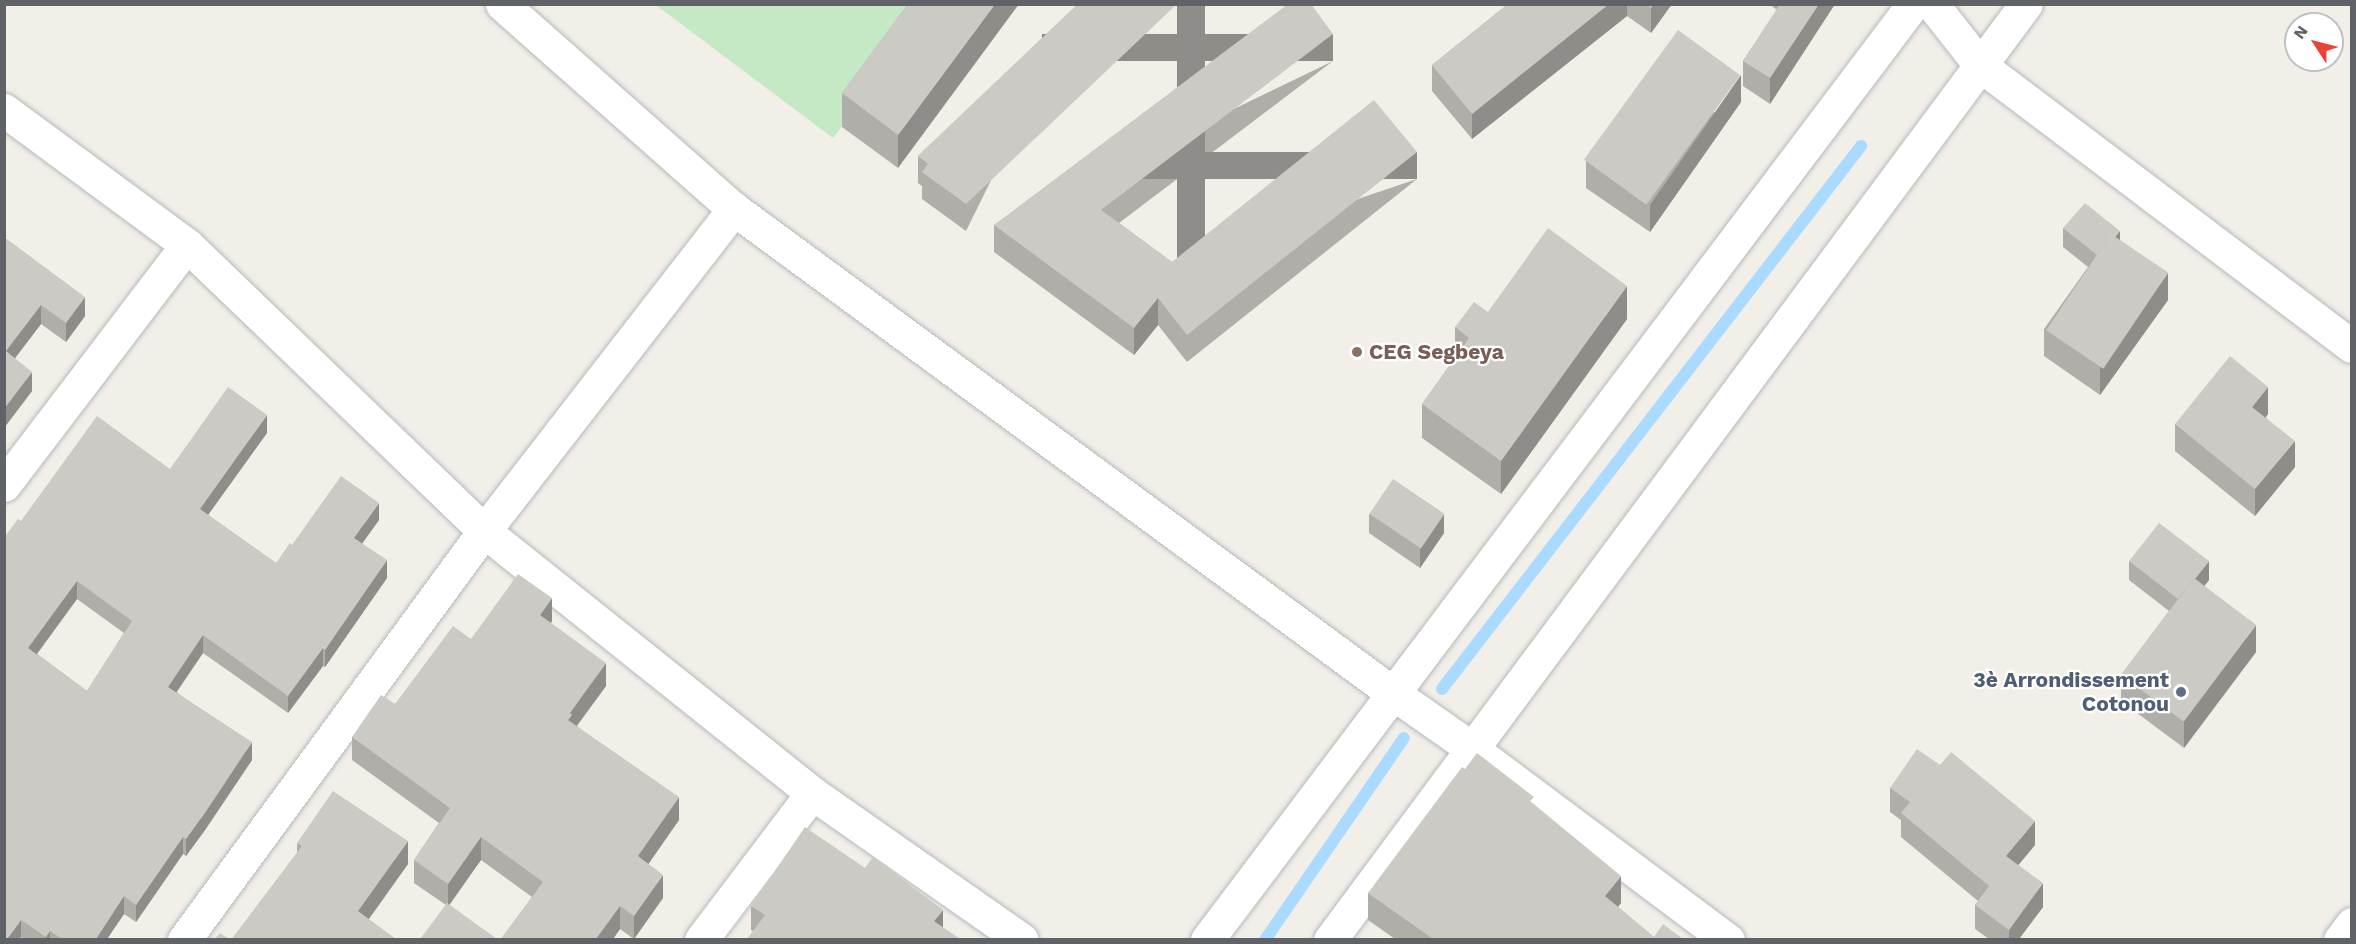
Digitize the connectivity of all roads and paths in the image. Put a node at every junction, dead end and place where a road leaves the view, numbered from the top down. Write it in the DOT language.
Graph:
graph roads {
  1 [pos="502,4"];
  2 [pos="1913,4"];
  3 [pos="1932,4"];
  4 [pos="2026,4"];
  5 [pos="1980,65"];
  6 [pos="4,111"];
  7 [pos="734,209"];
  8 [pos="187,245"];
  9 [pos="2352,346"];
  10 [pos="4,484"];
  11 [pos="484,531"];
  12 [pos="1394,694"];
  13 [pos="1471,748"];
  14 [pos="812,793"];
  15 [pos="2352,924"];
  16 [pos="184,939"];
  17 [pos="701,939"];
  18 [pos="1022,939"];
  19 [pos="1207,939"];
  20 [pos="1330,939"];
  21 [pos="1728,939"];
  22 [pos="2340,939"];
  1 -- 7 [label="street"];
  2 -- 12 [label="street"];
  3 -- 5 [label="street"];
  4 -- 5 [label="street"];
  5 -- 9 [label="street"];
  5 -- 13 [label="street"];
  6 -- 8 [label="street"];
  7 -- 11 [label="street"];
  7 -- 12 [label="street"];
  8 -- 10 [label="street"];
  8 -- 11 [label="street"];
  11 -- 14 [label="street"];
  11 -- 16 [label="street"];
  12 -- 13 [label="street"];
  12 -- 19 [label="street"];
  13 -- 20 [label="street"];
  13 -- 21 [label="street"];
  14 -- 17 [label="street"];
  14 -- 18 [label="street"];
  15 -- 22 [label="street"];
}
